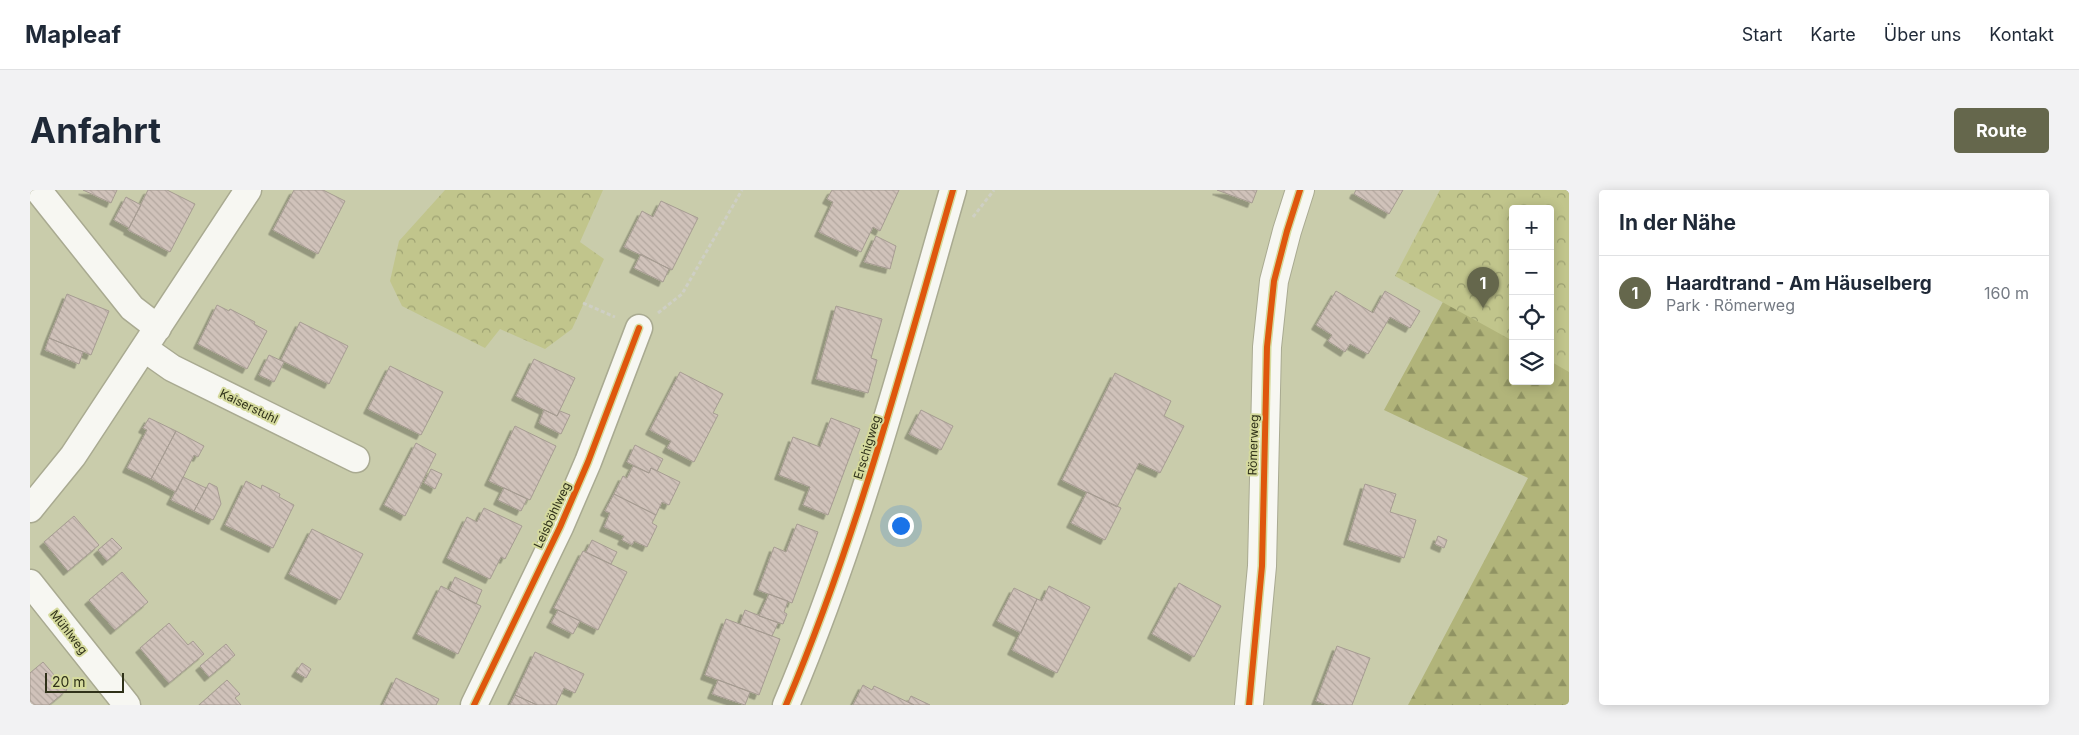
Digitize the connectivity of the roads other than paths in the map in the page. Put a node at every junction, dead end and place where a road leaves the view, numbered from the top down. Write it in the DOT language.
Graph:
graph roads {
  1 [pos="38,190"];
  2 [pos="248,190"];
  3 [pos="953,190"];
  4 [pos="1300,190"];
  5 [pos="639,328"];
  6 [pos="151,339"];
  7 [pos="356,459"];
  8 [pos="30,509"];
  9 [pos="30,583"];
  10 [pos="127,705"];
  11 [pos="474,705"];
  12 [pos="786,705"];
  13 [pos="1248,705"];
  1 -- 6 [label="street, Kaiserstuhl"];
  2 -- 6 [label="street"];
  3 -- 12 [label="street, Erschigweg"];
  4 -- 13 [label="street, Römerweg"];
  5 -- 11 [label="street, Leisböhlweg"];
  6 -- 7 [label="street, Kaiserstuhl"];
  6 -- 8 [label="street"];
  9 -- 10 [label="street, Mühlweg"];
}
